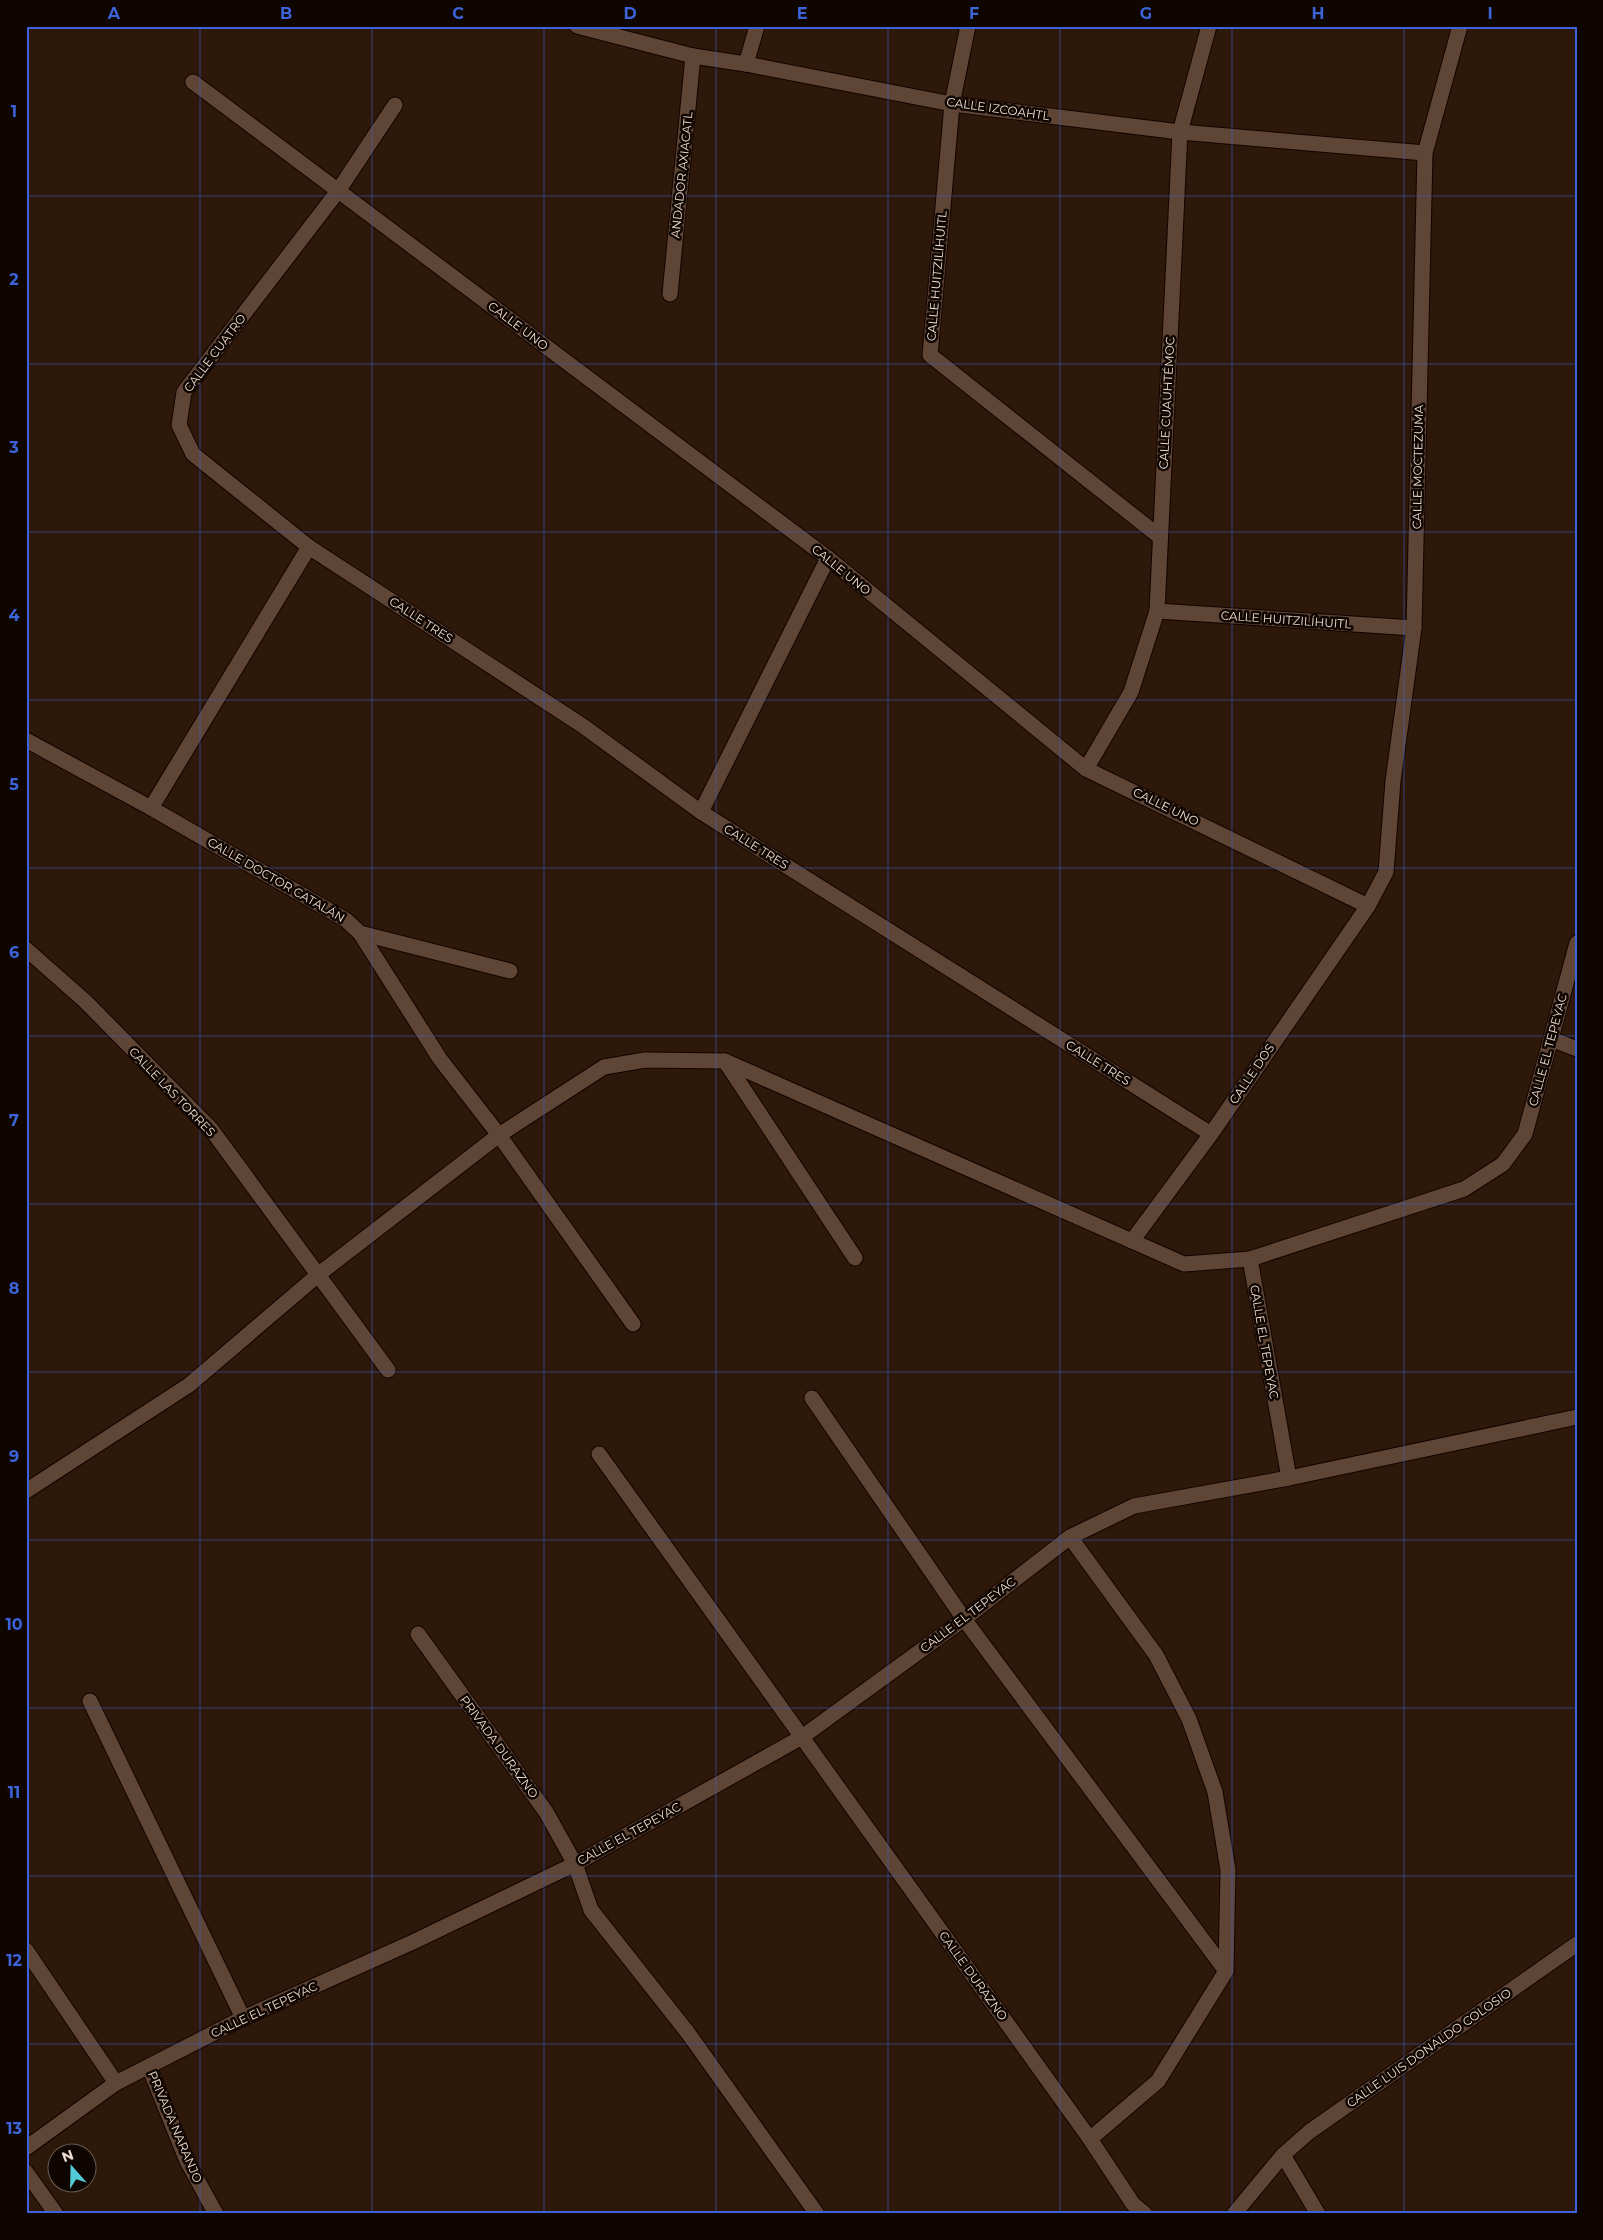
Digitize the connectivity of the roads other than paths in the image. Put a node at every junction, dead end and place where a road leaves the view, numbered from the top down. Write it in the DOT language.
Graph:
graph roads {
  1 [pos="578,26"];
  2 [pos="757,26"];
  3 [pos="968,26"];
  4 [pos="1209,26"];
  5 [pos="1460,26"];
  6 [pos="693,56"];
  7 [pos="746,64"];
  8 [pos="193,82"];
  9 [pos="952,104"];
  10 [pos="395,105"];
  11 [pos="1180,132"];
  12 [pos="1425,153"];
  13 [pos="338,191"];
  14 [pos="670,294"];
  15 [pos="1160,537"];
  16 [pos="309,547"];
  17 [pos="828,558"];
  18 [pos="1157,611"];
  19 [pos="1414,628"];
  20 [pos="26,740"];
  21 [pos="1086,768"];
  22 [pos="151,808"];
  23 [pos="701,812"];
  24 [pos="1368,906"];
  25 [pos="360,933"];
  26 [pos="1577,943"];
  27 [pos="26,949"];
  28 [pos="510,971"];
  29 [pos="1551,1039"];
  30 [pos="1577,1049"];
  31 [pos="725,1061"];
  32 [pos="1211,1134"];
  33 [pos="499,1135"];
  34 [pos="1132,1241"];
  35 [pos="855,1258"];
  36 [pos="1250,1259"];
  37 [pos="319,1274"];
  38 [pos="633,1324"];
  39 [pos="388,1370"];
  40 [pos="812,1398"];
  41 [pos="1577,1417"];
  42 [pos="599,1454"];
  43 [pos="1289,1478"];
  44 [pos="26,1491"];
  45 [pos="1070,1537"];
  46 [pos="964,1619"];
  47 [pos="418,1634"];
  48 [pos="90,1701"];
  49 [pos="802,1737"];
  50 [pos="575,1864"];
  51 [pos="1577,1944"];
  52 [pos="26,1950"];
  53 [pos="1226,1971"];
  54 [pos="243,2018"];
  55 [pos="149,2067"];
  56 [pos="116,2083"];
  57 [pos="1090,2140"];
  58 [pos="26,2148"];
  59 [pos="1283,2155"];
  60 [pos="26,2172"];
  61 [pos="56,2214"];
  62 [pos="216,2214"];
  63 [pos="816,2214"];
  64 [pos="1145,2214"];
  65 [pos="1234,2214"];
  66 [pos="1318,2214"];
  1 -- 6 [label="street, CALLE IZCOAHTL"];
  2 -- 7 [label="street"];
  3 -- 9 [label="street, CALLE HUITZILÍHUITL"];
  4 -- 11 [label="street, CALLE CUAUHTÉMOC"];
  5 -- 12 [label="street, CALLE MOCTEZUMA"];
  6 -- 7 [label="street, CALLE IZCOAHTL"];
  6 -- 14 [label="street, ANDADOR AXIACATL"];
  7 -- 9 [label="street, CALLE IZCOAHTL"];
  8 -- 13 [label="street, CALLE UNO"];
  9 -- 11 [label="street, CALLE IZCOAHTL"];
  9 -- 15 [label="street, CALLE HUITZILÍHUITL"];
  10 -- 13 [label="street, CALLE CUATRO"];
  11 -- 12 [label="street, CALLE IZCOAHTL"];
  11 -- 15 [label="street, CALLE CUAUHTÉMOC"];
  12 -- 19 [label="street, CALLE MOCTEZUMA"];
  13 -- 16 [label="street, CALLE CUATRO"];
  13 -- 17 [label="street, CALLE UNO"];
  15 -- 18 [label="street, CALLE CUAUHTÉMOC"];
  16 -- 22 [label="street"];
  16 -- 23 [label="street, CALLE TRES"];
  17 -- 21 [label="street, CALLE UNO"];
  17 -- 23 [label="street"];
  18 -- 19 [label="street, CALLE HUITZILÍHUITL"];
  18 -- 21 [label="street, CALLE CUAUHTÉMOC"];
  19 -- 24 [label="street, CALLE MOCTEZUMA"];
  20 -- 22 [label="street, CALLE DOCTOR CATALÁN"];
  21 -- 24 [label="street, CALLE UNO"];
  22 -- 25 [label="street, CALLE DOCTOR CATALÁN"];
  23 -- 32 [label="street, CALLE TRES"];
  24 -- 32 [label="street, CALLE DOS"];
  25 -- 28 [label="street"];
  25 -- 33 [label="street, CALLE DOCTOR CATALÁN"];
  26 -- 29 [label="street, CALLE EL TEPEYAC"];
  27 -- 37 [label="street, CALLE LAS TORRES"];
  29 -- 30 [label="street"];
  29 -- 36 [label="street, CALLE EL TEPEYAC"];
  31 -- 33 [label="street"];
  31 -- 34 [label="street"];
  31 -- 35 [label="street"];
  32 -- 34 [label="street, CALLE DOS"];
  33 -- 37 [label="street"];
  33 -- 38 [label="street, CALLE DOCTOR CATALÁN"];
  34 -- 36 [label="street"];
  36 -- 43 [label="street, CALLE EL TEPEYAC"];
  37 -- 39 [label="street, CALLE LAS TORRES"];
  37 -- 44 [label="street"];
  40 -- 46 [label="street"];
  41 -- 43 [label="street"];
  42 -- 49 [label="street, CALLE DURAZNO"];
  43 -- 45 [label="street, CALLE EL TEPEYAC"];
  45 -- 46 [label="street, CALLE EL TEPEYAC"];
  45 -- 53 [label="street"];
  46 -- 49 [label="street, CALLE EL TEPEYAC"];
  46 -- 53 [label="street"];
  47 -- 50 [label="street, PRIVADA DURAZNO"];
  48 -- 54 [label="street"];
  49 -- 50 [label="street, CALLE EL TEPEYAC"];
  49 -- 57 [label="street, CALLE DURAZNO"];
  50 -- 54 [label="street, CALLE EL TEPEYAC"];
  50 -- 63 [label="street, PRIVADA DURAZNO"];
  51 -- 59 [label="street, CALLE LUIS DONALDO COLOSIO"];
  52 -- 56 [label="street"];
  53 -- 57 [label="street"];
  54 -- 55 [label="street, CALLE EL TEPEYAC"];
  55 -- 56 [label="street, CALLE EL TEPEYAC"];
  55 -- 62 [label="street, PRIVADA NARANJO"];
  56 -- 58 [label="street, CALLE EL TEPEYAC"];
  57 -- 64 [label="street, CALLE DURAZNO"];
  59 -- 65 [label="street, CALLE LUIS DONALDO COLOSIO"];
  59 -- 66 [label="street"];
  60 -- 61 [label="street"];
}
